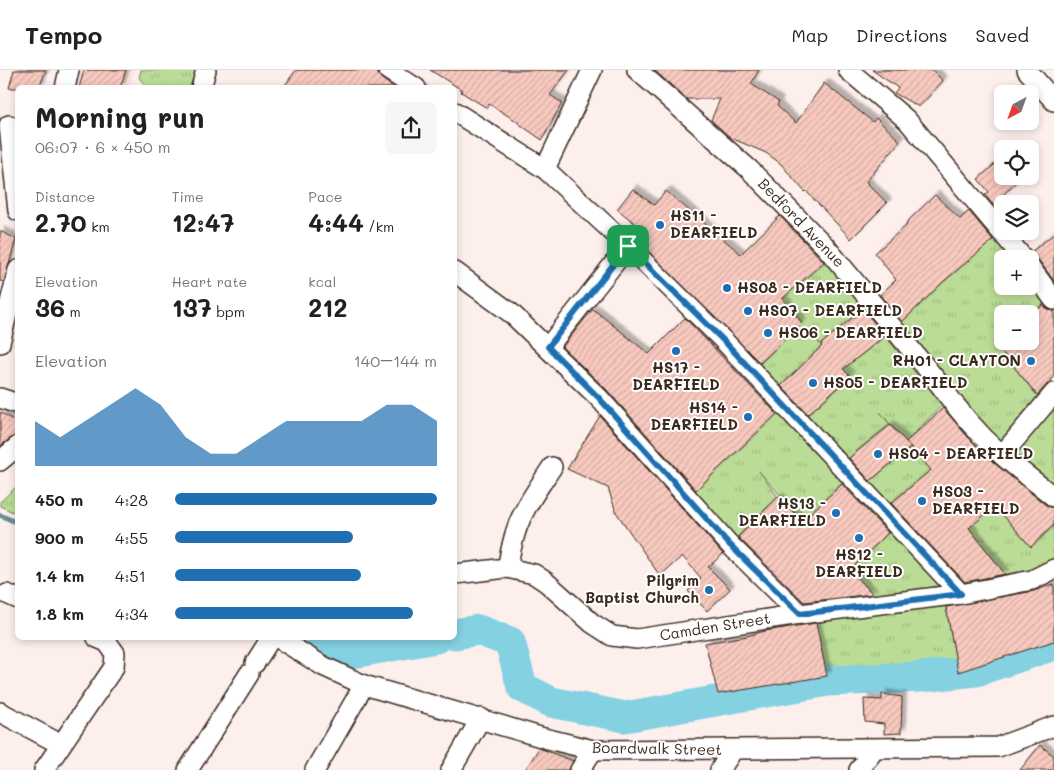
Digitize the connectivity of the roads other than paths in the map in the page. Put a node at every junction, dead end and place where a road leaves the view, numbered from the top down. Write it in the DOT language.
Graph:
graph roads {
  1 [pos="69,70"];
  2 [pos="206,70"];
  3 [pos="388,70"];
  4 [pos="592,70"];
  5 [pos="637,70"];
  6 [pos="848,70"];
  7 [pos="1027,70"];
  8 [pos="66,85"];
  9 [pos="202,85"];
  10 [pos="411,85"];
  11 [pos="1054,101"];
  12 [pos="457,113"];
  13 [pos="9,124"];
  14 [pos="545,169"];
  15 [pos="15,182"];
  16 [pos="628,246"];
  17 [pos="1016,250"];
  18 [pos="457,273"];
  19 [pos="1039,279"];
  20 [pos="15,282"];
  21 [pos="1054,300"];
  22 [pos="0,343"];
  23 [pos="548,347"];
  24 [pos="1054,393"];
  25 [pos="0,398"];
  26 [pos="15,403"];
  27 [pos="15,449"];
  28 [pos="1002,455"];
  29 [pos="0,462"];
  30 [pos="552,467"];
  31 [pos="1054,497"];
  32 [pos="507,568"];
  33 [pos="1054,569"];
  34 [pos="457,574"];
  35 [pos="961,594"];
  36 [pos="800,614"];
  37 [pos="102,640"];
  38 [pos="270,640"];
  39 [pos="281,640"];
  40 [pos="364,685"];
  41 [pos="0,712"];
  42 [pos="481,718"];
  43 [pos="1054,726"];
  44 [pos="60,744"];
  45 [pos="874,749"];
  46 [pos="593,750"];
  47 [pos="733,750"];
  48 [pos="44,770"];
  49 [pos="188,770"];
  50 [pos="315,770"];
  51 [pos="451,770"];
  52 [pos="580,770"];
  53 [pos="720,770"];
  54 [pos="859,770"];
  1 -- 8 [label="street"];
  2 -- 9 [label="street"];
  3 -- 10 [label="street"];
  4 -- 14 [label="street"];
  5 -- 28 [label="street, Bedford Avenue"];
  6 -- 17 [label="street"];
  7 -- 11 [label="street"];
  12 -- 14 [label="street"];
  13 -- 15 [label="street"];
  14 -- 16 [label="street"];
  16 -- 23 [label="street"];
  16 -- 35 [label="street"];
  18 -- 23 [label="street"];
  19 -- 21 [label="street"];
  20 -- 22 [label="street"];
  23 -- 36 [label="street"];
  24 -- 28 [label="street"];
  25 -- 26 [label="street"];
  27 -- 29 [label="street"];
  28 -- 31 [label="street, Bedford Avenue"];
  30 -- 32 [label="street"];
  32 -- 34 [label="street, Camden Street"];
  32 -- 36 [label="street, Camden Street"];
  33 -- 35 [label="street, Camden Street"];
  35 -- 36 [label="street, Camden Street"];
  37 -- 44 [label="street"];
  38 -- 49 [label="street"];
  39 -- 40 [label="street, Boardwalk Street"];
  40 -- 42 [label="street, Boardwalk Street"];
  40 -- 50 [label="street"];
  41 -- 44 [label="street"];
  42 -- 46 [label="street, Boardwalk Street"];
  42 -- 51 [label="street"];
  43 -- 45 [label="street, Boardwalk Street"];
  44 -- 48 [label="street"];
  45 -- 47 [label="street, Boardwalk Street"];
  45 -- 54 [label="street"];
  46 -- 47 [label="street, Boardwalk Street"];
  46 -- 52 [label="street"];
  47 -- 53 [label="street"];
}
